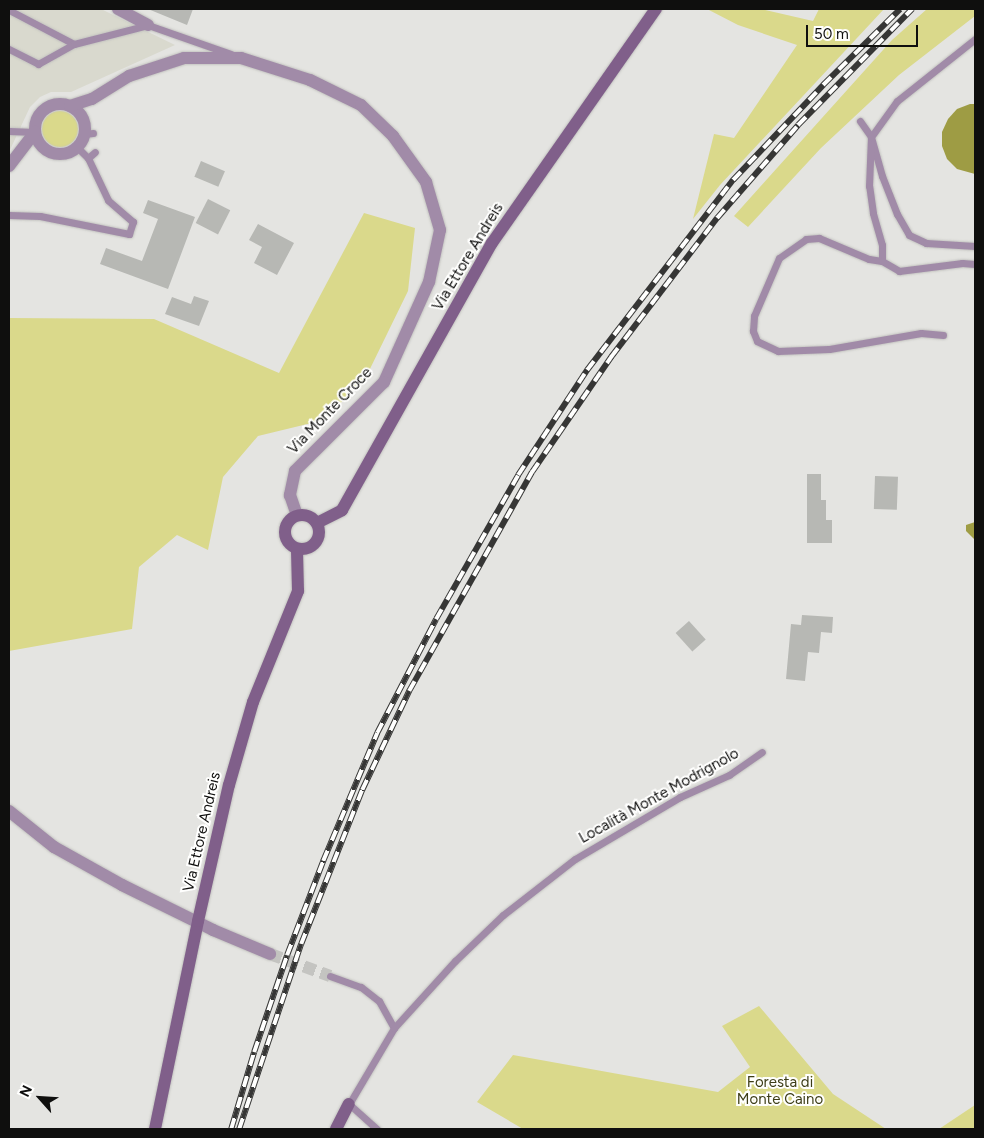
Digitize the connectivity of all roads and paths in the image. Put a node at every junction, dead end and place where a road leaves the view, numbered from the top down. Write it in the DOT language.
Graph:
graph roads {
  1 [pos="118,9"];
  2 [pos="656,9"];
  3 [pos="9,10"];
  4 [pos="148,25"];
  5 [pos="975,38"];
  6 [pos="74,44"];
  7 [pos="9,49"];
  8 [pos="241,58"];
  9 [pos="92,99"];
  10 [pos="70,106"];
  11 [pos="82,117"];
  12 [pos="860,121"];
  13 [pos="9,131"];
  14 [pos="35,132"];
  15 [pos="871,137"];
  16 [pos="77,147"];
  17 [pos="44,148"];
  18 [pos="18,151"];
  19 [pos="95,152"];
  20 [pos="88,158"];
  21 [pos="9,166"];
  22 [pos="9,216"];
  23 [pos="975,246"];
  24 [pos="882,260"];
  25 [pos="975,264"];
  26 [pos="942,335"];
  27 [pos="297,515"];
  28 [pos="317,523"];
  29 [pos="297,549"];
  30 [pos="762,752"];
  31 [pos="9,811"];
  32 [pos="198,921"];
  33 [pos="270,954"];
  34 [pos="330,976"];
  35 [pos="394,1028"];
  36 [pos="349,1104"];
  37 [pos="155,1129"];
  38 [pos="336,1129"];
  39 [pos="377,1129"];
  1 -- 4 [label="street"];
  2 -- 28 [label="street, Via Ettore Andreis"];
  3 -- 6 [label="lane"];
  4 -- 6 [label="lane"];
  4 -- 8 [label="lane"];
  5 -- 15 [label="lane"];
  6 -- 7 [label="lane"];
  8 -- 9 [label="street, Via Monte Croce"];
  8 -- 27 [label="street, Via Monte Croce"];
  9 -- 10 [label="street, Via Monte Croce"];
  9 -- 11 [label="street"];
  10 -- 11 [label="street"];
  10 -- 14 [label="street"];
  11 -- 16 [label="street"];
  12 -- 15 [label="lane"];
  13 -- 14 [label="lane"];
  14 -- 17 [label="street"];
  14 -- 18 [label="street"];
  15 -- 23 [label="lane"];
  15 -- 24 [label="lane"];
  16 -- 17 [label="street"];
  16 -- 20 [label="lane"];
  17 -- 18 [label="street"];
  18 -- 21 [label="street"];
  19 -- 20 [label="lane"];
  20 -- 22 [label="lane"];
  24 -- 25 [label="lane"];
  24 -- 26 [label="lane"];
  27 -- 28 [label="street"];
  27 -- 29 [label="street"];
  28 -- 29 [label="street"];
  29 -- 32 [label="street, Via Ettore Andreis"];
  30 -- 35 [label="lane, Località Monte Modrignolo"];
  31 -- 32 [label="street"];
  32 -- 33 [label="street"];
  32 -- 37 [label="street, Via Ettore Andreis"];
  34 -- 35 [label="lane"];
  35 -- 36 [label="lane, Località Monte Modrignolo"];
  36 -- 38 [label="street"];
  36 -- 39 [label="lane"];
}
